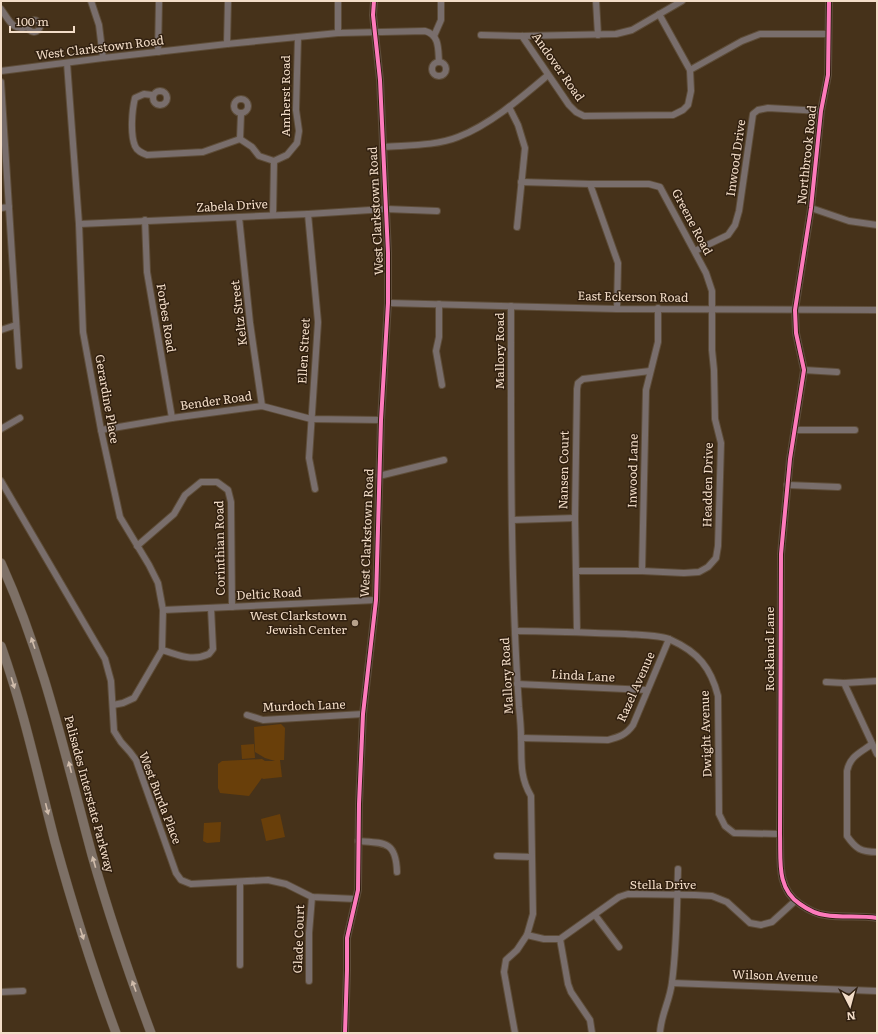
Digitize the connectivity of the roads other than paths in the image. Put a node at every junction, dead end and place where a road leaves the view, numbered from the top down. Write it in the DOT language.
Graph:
graph roads {
  1 [pos="90,1"];
  2 [pos="159,1"];
  3 [pos="228,1"];
  4 [pos="338,1"];
  5 [pos="374,1"];
  6 [pos="440,1"];
  7 [pos="596,1"];
  8 [pos="682,1"];
  9 [pos="828,1"];
  10 [pos="1,9"];
  11 [pos="659,14"];
  12 [pos="28,27"];
  13 [pos="338,33"];
  14 [pos="375,33"];
  15 [pos="828,34"];
  16 [pos="481,35"];
  17 [pos="598,35"];
  18 [pos="434,36"];
  19 [pos="522,36"];
  20 [pos="298,37"];
  21 [pos="227,44"];
  22 [pos="158,52"];
  23 [pos="103,58"];
  24 [pos="439,62"];
  25 [pos="67,63"];
  26 [pos="690,70"];
  27 [pos="1,71"];
  28 [pos="548,75"];
  29 [pos="1,82"];
  30 [pos="152,96"];
  31 [pos="508,108"];
  32 [pos="821,111"];
  33 [pos="241,114"];
  34 [pos="3,139"];
  35 [pos="240,139"];
  36 [pos="383,147"];
  37 [pos="274,161"];
  38 [pos="521,182"];
  39 [pos="590,184"];
  40 [pos="1,208"];
  41 [pos="10,208"];
  42 [pos="811,208"];
  43 [pos="386,209"];
  44 [pos="438,211"];
  45 [pos="308,214"];
  46 [pos="273,215"];
  47 [pos="239,218"];
  48 [pos="145,220"];
  49 [pos="79,224"];
  50 [pos="877,225"];
  51 [pos="517,227"];
  52 [pos="695,251"];
  53 [pos="388,303"];
  54 [pos="439,304"];
  55 [pos="511,306"];
  56 [pos="658,308"];
  57 [pos="617,309"];
  58 [pos="712,310"];
  59 [pos="795,310"];
  60 [pos="877,310"];
  61 [pos="16,326"];
  62 [pos="1,330"];
  63 [pos="19,366"];
  64 [pos="804,370"];
  65 [pos="650,371"];
  66 [pos="837,372"];
  67 [pos="442,385"];
  68 [pos="262,406"];
  69 [pos="20,418"];
  70 [pos="172,418"];
  71 [pos="311,419"];
  72 [pos="381,420"];
  73 [pos="1,429"];
  74 [pos="101,430"];
  75 [pos="795,430"];
  76 [pos="855,430"];
  77 [pos="444,460"];
  78 [pos="379,476"];
  79 [pos="1,481"];
  80 [pos="787,485"];
  81 [pos="838,487"];
  82 [pos="315,489"];
  83 [pos="575,518"];
  84 [pos="512,520"];
  85 [pos="137,546"];
  86 [pos="1,563"];
  87 [pos="576,571"];
  88 [pos="642,571"];
  89 [pos="376,600"];
  90 [pos="232,607"];
  91 [pos="211,608"];
  92 [pos="163,610"];
  93 [pos="515,631"];
  94 [pos="577,632"];
  95 [pos="670,638"];
  96 [pos="1,646"];
  97 [pos="162,650"];
  98 [pos="877,681"];
  99 [pos="826,682"];
  100 [pos="844,683"];
  101 [pos="517,684"];
  102 [pos="647,690"];
  103 [pos="113,705"];
  104 [pos="363,714"];
  105 [pos="247,715"];
  106 [pos="521,738"];
  107 [pos="872,744"];
  108 [pos="877,754"];
  109 [pos="780,834"];
  110 [pos="358,841"];
  111 [pos="877,852"];
  112 [pos="497,856"];
  113 [pos="532,857"];
  114 [pos="678,869"];
  115 [pos="397,872"];
  116 [pos="240,882"];
  117 [pos="677,894"];
  118 [pos="312,897"];
  119 [pos="356,900"];
  120 [pos="795,901"];
  121 [pos="595,915"];
  122 [pos="877,918"];
  123 [pos="527,935"];
  124 [pos="560,939"];
  125 [pos="619,947"];
  126 [pos="240,964"];
  127 [pos="309,981"];
  128 [pos="672,983"];
  129 [pos="23,991"];
  130 [pos="877,991"];
  131 [pos="1,992"];
  132 [pos="116,1033"];
  133 [pos="151,1033"];
  134 [pos="345,1033"];
  135 [pos="515,1033"];
  136 [pos="592,1033"];
  137 [pos="660,1033"];
  1 -- 23 [label="street"];
  2 -- 22 [label="street"];
  3 -- 21 [label="street"];
  4 -- 13 [label="street"];
  5 -- 14 [label="street"];
  6 -- 18 [label="street"];
  7 -- 17 [label="street"];
  8 -- 11 [label="street"];
  9 -- 15 [label="street, Northbrook Road"];
  10 -- 12 [label="street"];
  11 -- 17 [label="street"];
  11 -- 26 [label="street, Andover Road"];
  13 -- 14 [label="street, West Clarkstown Road"];
  13 -- 20 [label="street, West Clarkstown Road"];
  14 -- 18 [label="street"];
  14 -- 36 [label="street, West Clarkstown Road"];
  15 -- 26 [label="street"];
  15 -- 32 [label="street, Northbrook Road"];
  16 -- 19 [label="street"];
  17 -- 19 [label="street"];
  18 -- 24 [label="street"];
  19 -- 28 [label="street, Andover Road"];
  20 -- 21 [label="street, West Clarkstown Road"];
  20 -- 37 [label="street, Amherst Road"];
  21 -- 22 [label="street, West Clarkstown Road"];
  22 -- 23 [label="street, West Clarkstown Road"];
  23 -- 25 [label="street, West Clarkstown Road"];
  25 -- 27 [label="street, West Clarkstown Road"];
  25 -- 49 [label="street, Gerardine Place"];
  26 -- 28 [label="street, Andover Road"];
  28 -- 31 [label="street"];
  29 -- 34 [label="street"];
  30 -- 35 [label="street"];
  31 -- 36 [label="street"];
  31 -- 38 [label="street"];
  32 -- 42 [label="street, Northbrook Road"];
  32 -- 52 [label="street, Inwood Drive"];
  33 -- 35 [label="street"];
  34 -- 41 [label="street"];
  35 -- 37 [label="street"];
  36 -- 43 [label="street, West Clarkstown Road"];
  37 -- 46 [label="street"];
  38 -- 39 [label="street, Greene Road"];
  38 -- 51 [label="street"];
  39 -- 52 [label="street, Greene Road"];
  39 -- 57 [label="street"];
  40 -- 41 [label="street"];
  41 -- 61 [label="street"];
  42 -- 50 [label="street"];
  42 -- 59 [label="street, Northbrook Road"];
  43 -- 44 [label="street, Zabela Drive"];
  43 -- 45 [label="street, Zabela Drive"];
  43 -- 53 [label="street, West Clarkstown Road"];
  45 -- 46 [label="street, Zabela Drive"];
  45 -- 71 [label="street, Ellen Street"];
  46 -- 47 [label="street, Zabela Drive"];
  47 -- 48 [label="street, Zabela Drive"];
  47 -- 68 [label="street, Keltz Street"];
  48 -- 49 [label="street, Zabela Drive"];
  48 -- 70 [label="street, Forbes Road"];
  49 -- 74 [label="street, Gerardine Place"];
  52 -- 58 [label="street, Greene Road"];
  53 -- 54 [label="street, East Eckerson Road"];
  53 -- 72 [label="street, West Clarkstown Road"];
  54 -- 55 [label="street, East Eckerson Road"];
  54 -- 67 [label="street"];
  55 -- 57 [label="street, East Eckerson Road"];
  55 -- 84 [label="street, Mallory Road"];
  56 -- 57 [label="street, East Eckerson Road"];
  56 -- 58 [label="street, East Eckerson Road"];
  56 -- 65 [label="street, Inwood Lane"];
  58 -- 59 [label="street, East Eckerson Road"];
  58 -- 88 [label="street, Headden Drive"];
  59 -- 60 [label="street, East Eckerson Road"];
  59 -- 64 [label="street, Rockland Lane"];
  61 -- 62 [label="street"];
  61 -- 63 [label="street"];
  64 -- 66 [label="street"];
  64 -- 75 [label="street, Rockland Lane"];
  65 -- 83 [label="street, Nansen Court"];
  65 -- 88 [label="street, Inwood Lane"];
  68 -- 70 [label="street, Bender Road"];
  68 -- 71 [label="street, Bender Road"];
  69 -- 73 [label="street"];
  70 -- 74 [label="street, Bender Road"];
  71 -- 72 [label="street, Bender Road"];
  71 -- 82 [label="street, Ellen Street"];
  72 -- 78 [label="street, West Clarkstown Road"];
  74 -- 85 [label="street, Gerardine Place"];
  75 -- 76 [label="street"];
  75 -- 80 [label="street, Rockland Lane"];
  77 -- 78 [label="street"];
  78 -- 89 [label="street, West Clarkstown Road"];
  79 -- 103 [label="street, West Burda Place"];
  80 -- 81 [label="street"];
  80 -- 109 [label="street, Rockland Lane"];
  83 -- 84 [label="street"];
  83 -- 87 [label="street, Nansen Court"];
  84 -- 93 [label="street, Mallory Road"];
  85 -- 90 [label="street, Corinthian Road"];
  85 -- 92 [label="street, Gerardine Place"];
  133 -- 86 [label="highway, Palisades Interstate Parkway, one-way"];
  87 -- 88 [label="street"];
  87 -- 94 [label="street, Nansen Court"];
  89 -- 90 [label="street, Deltic Road"];
  89 -- 104 [label="street, West Clarkstown Road"];
  90 -- 91 [label="street, Deltic Road"];
  91 -- 92 [label="street, Deltic Road"];
  91 -- 97 [label="street"];
  92 -- 97 [label="street, Gerardine Place"];
  93 -- 94 [label="street, Dwight Avenue"];
  93 -- 101 [label="street, Mallory Road"];
  94 -- 95 [label="street, Dwight Avenue"];
  95 -- 102 [label="street, Razel Avenue"];
  95 -- 109 [label="street, Dwight Avenue"];
  96 -- 132 [label="highway, one-way"];
  97 -- 103 [label="street, Gerardine Place"];
  98 -- 100 [label="street"];
  99 -- 100 [label="street"];
  100 -- 107 [label="street"];
  101 -- 102 [label="street, Linda Lane"];
  101 -- 106 [label="street, Mallory Road"];
  102 -- 106 [label="street, Razel Avenue"];
  103 -- 116 [label="street, West Burda Place"];
  104 -- 105 [label="street, Murdoch Lane"];
  104 -- 110 [label="street, West Clarkstown Road"];
  106 -- 113 [label="street, Mallory Road"];
  107 -- 108 [label="street"];
  107 -- 111 [label="street"];
  109 -- 120 [label="street, Rockland Lane"];
  110 -- 115 [label="street"];
  110 -- 119 [label="street, West Clarkstown Road"];
  112 -- 113 [label="street"];
  113 -- 123 [label="street, Mallory Road"];
  114 -- 117 [label="street"];
  116 -- 118 [label="street, West Burda Place"];
  116 -- 126 [label="street"];
  117 -- 120 [label="street, Stella Drive"];
  117 -- 121 [label="street, Stella Drive"];
  117 -- 128 [label="street"];
  118 -- 119 [label="street, West Burda Place"];
  118 -- 127 [label="street, Glade Court"];
  119 -- 134 [label="street, West Clarkstown Road"];
  120 -- 122 [label="street, Rockland Lane"];
  121 -- 124 [label="street, Stella Drive"];
  121 -- 125 [label="street"];
  123 -- 124 [label="street"];
  123 -- 135 [label="street, Mallory Road"];
  124 -- 136 [label="street"];
  128 -- 130 [label="street, Wilson Avenue"];
  128 -- 137 [label="street"];
  129 -- 131 [label="street"];
}
